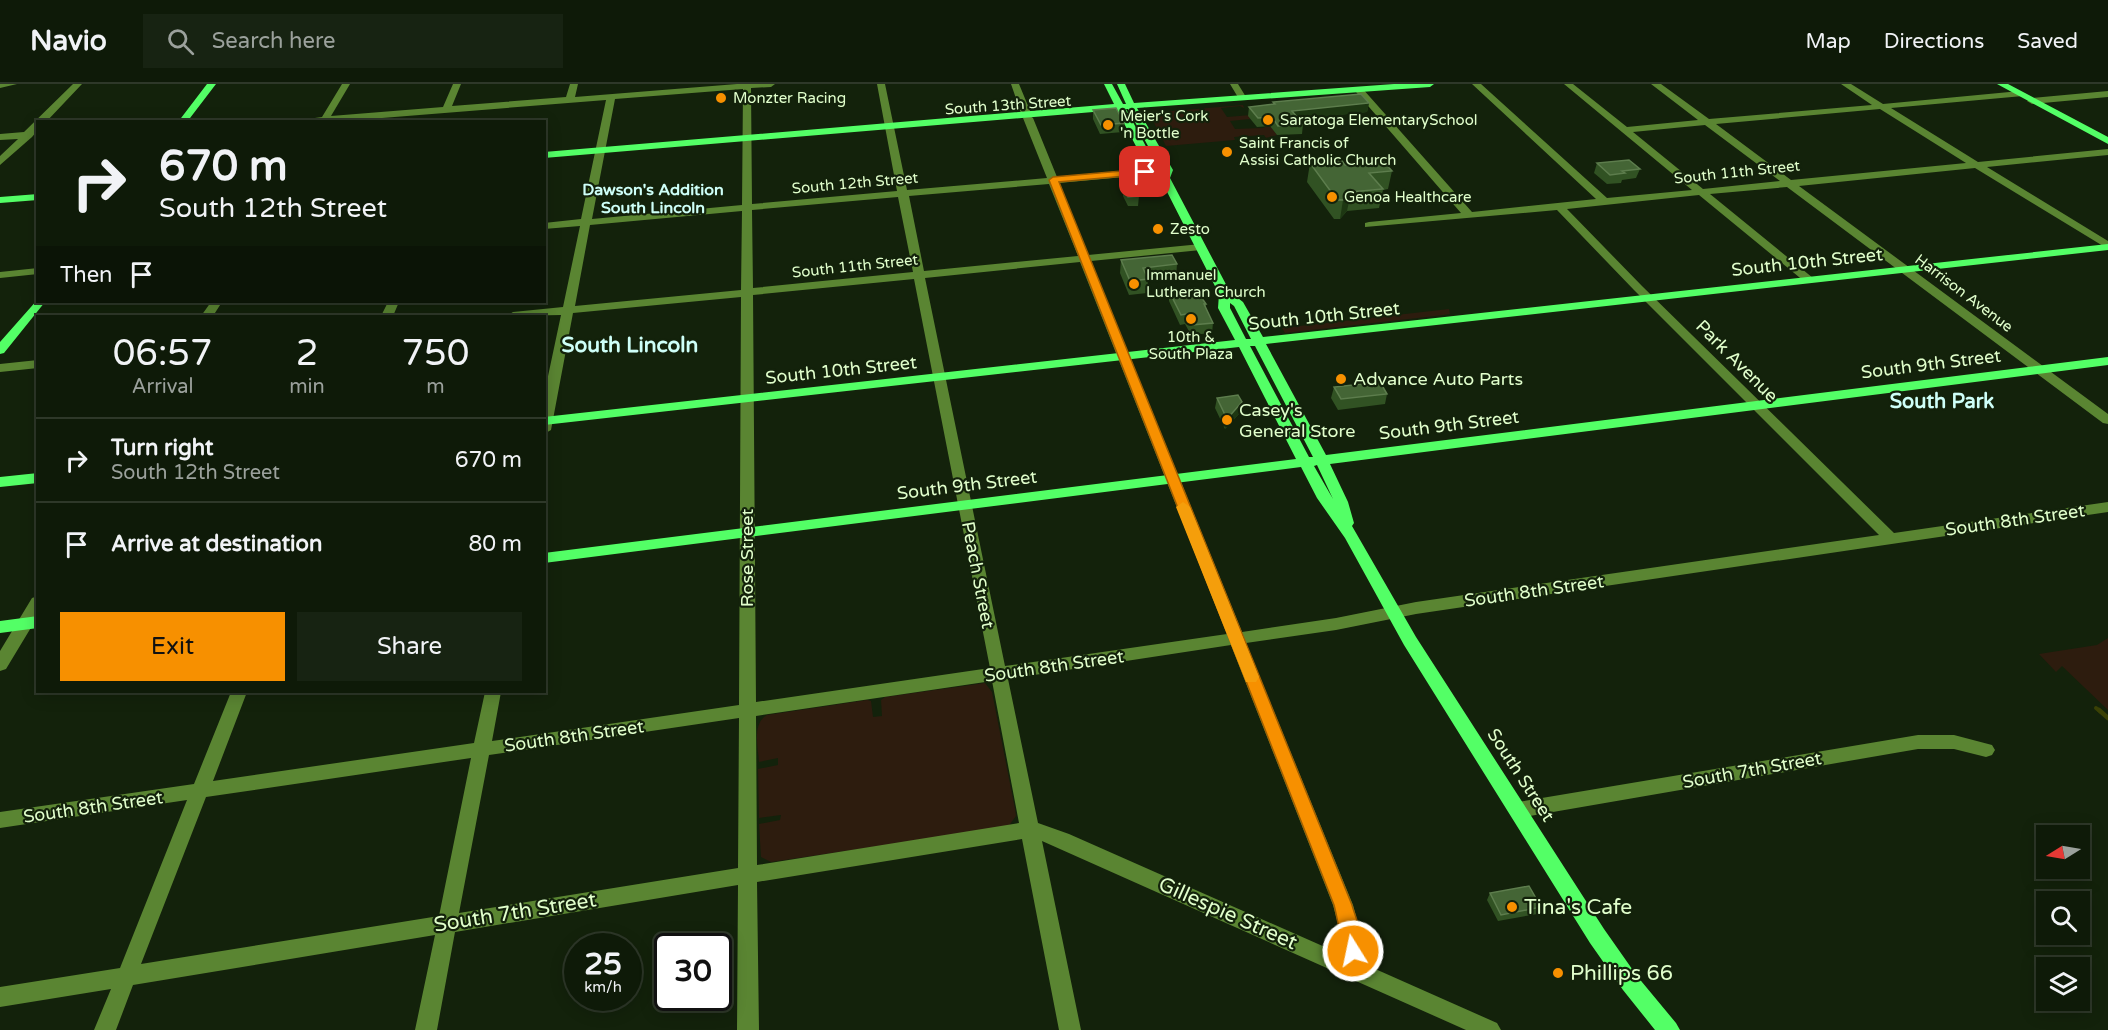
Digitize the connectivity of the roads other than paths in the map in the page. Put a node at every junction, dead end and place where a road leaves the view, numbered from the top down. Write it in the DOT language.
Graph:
graph roads {
  1 [pos="14,84"];
  2 [pos="78,84"];
  3 [pos="212,84"];
  4 [pos="346,84"];
  5 [pos="457,84"];
  6 [pos="574,84"];
  7 [pos="771,84"];
  8 [pos="881,84"];
  9 [pos="1015,84"];
  10 [pos="1108,84"];
  11 [pos="1121,84"];
  12 [pos="1234,84"];
  13 [pos="1430,84"];
  14 [pos="1476,84"];
  15 [pos="1568,84"];
  16 [pos="1655,84"];
  17 [pos="1845,84"];
  18 [pos="2001,84"];
  19 [pos="0,85"];
  20 [pos="733,85"];
  21 [pos="747,86"];
  22 [pos="1359,90"];
  23 [pos="1309,94"];
  24 [pos="2020,94"];
  25 [pos="2108,94"];
  26 [pos="611,96"];
  27 [pos="1242,97"];
  28 [pos="570,99"];
  29 [pos="2032,101"];
  30 [pos="471,106"];
  31 [pos="1881,106"];
  32 [pos="1132,107"];
  33 [pos="447,108"];
  34 [pos="1119,108"];
  35 [pos="1027,116"];
  36 [pos="42,120"];
  37 [pos="184,120"];
  38 [pos="325,120"];
  39 [pos="465,120"];
  40 [pos="1707,122"];
  41 [pos="36,126"];
  42 [pos="889,127"];
  43 [pos="1623,130"];
  44 [pos="36,134"];
  45 [pos="26,135"];
  46 [pos="0,137"];
  47 [pos="747,139"];
  48 [pos="2108,141"];
  49 [pos="599,151"];
  50 [pos="2108,152"];
  51 [pos="546,156"];
  52 [pos="0,162"];
  53 [pos="1977,165"];
  54 [pos="1154,171"];
  55 [pos="1166,174"];
  56 [pos="1053,180"];
  57 [pos="1789,184"];
  58 [pos="1701,192"];
  59 [pos="903,194"];
  60 [pos="36,197"];
  61 [pos="0,200"];
  62 [pos="1605,202"];
  63 [pos="1560,207"];
  64 [pos="747,208"];
  65 [pos="1470,216"];
  66 [pos="585,222"];
  67 [pos="1368,225"];
  68 [pos="546,226"];
  69 [pos="2108,246"];
  70 [pos="1201,247"];
  71 [pos="1085,260"];
  72 [pos="1905,269"];
  73 [pos="36,271"];
  74 [pos="0,275"];
  75 [pos="919,276"];
  76 [pos="1809,280"];
  77 [pos="746,293"];
  78 [pos="1225,294"];
  79 [pos="1648,298"];
  80 [pos="38,303"];
  81 [pos="568,311"];
  82 [pos="524,315"];
  83 [pos="1258,342"];
  84 [pos="1242,344"];
  85 [pos="0,350"];
  86 [pos="1124,357"];
  87 [pos="2108,361"];
  88 [pos="36,364"];
  89 [pos="0,368"];
  90 [pos="2040,370"];
  91 [pos="939,377"];
  92 [pos="747,399"];
  93 [pos="1756,406"];
  94 [pos="546,419"];
  95 [pos="2108,420"];
  96 [pos="546,424"];
  97 [pos="1322,461"];
  98 [pos="1304,464"];
  99 [pos="36,478"];
  100 [pos="1172,479"];
  101 [pos="0,482"];
  102 [pos="965,505"];
  103 [pos="2108,507"];
  104 [pos="747,532"];
  105 [pos="1351,535"];
  106 [pos="1890,538"];
  107 [pos="546,558"];
  108 [pos="36,608"];
  109 [pos="1393,613"];
  110 [pos="31,623"];
  111 [pos="0,627"];
  112 [pos="1236,639"];
  113 [pos="0,665"];
  114 [pos="998,674"];
  115 [pos="239,693"];
  116 [pos="493,693"];
  117 [pos="748,711"];
  118 [pos="482,750"];
  119 [pos="1986,750"];
  120 [pos="199,791"];
  121 [pos="1518,810"];
  122 [pos="0,820"];
  123 [pos="1030,829"];
  124 [pos="748,873"];
  125 [pos="447,923"];
  126 [pos="1354,969"];
  127 [pos="126,976"];
  128 [pos="0,997"];
  129 [pos="105,1030"];
  130 [pos="426,1030"];
  131 [pos="748,1030"];
  132 [pos="1070,1030"];
  133 [pos="1490,1030"];
  134 [pos="1669,1030"];
  1 -- 19 [label="street"];
  2 -- 36 [label="street"];
  3 -- 37 [label="main road"];
  4 -- 38 [label="street"];
  5 -- 33 [label="street"];
  6 -- 28 [label="street"];
  7 -- 21 [label="street"];
  8 -- 42 [label="street, Peach Street"];
  9 -- 35 [label="street"];
  10 -- 34 [label="main road"];
  11 -- 32 [label="main road, South Street"];
  12 -- 27 [label="street"];
  13 -- 22 [label="main road, South 13th Street"];
  14 -- 62 [label="street"];
  15 -- 43 [label="street"];
  16 -- 40 [label="street, Harrison Avenue"];
  17 -- 31 [label="street"];
  18 -- 24 [label="main road"];
  20 -- 21 [label="street"];
  20 -- 26 [label="street"];
  21 -- 47 [label="street, Rose Street"];
  22 -- 23 [label="main road, South 13th Street"];
  22 -- 65 [label="street"];
  23 -- 27 [label="main road, South 13th Street"];
  23 -- 32 [label="main road, South 13th Street"];
  24 -- 29 [label="main road"];
  24 -- 31 [label="street"];
  25 -- 29 [label="street"];
  26 -- 28 [label="street"];
  26 -- 49 [label="street"];
  27 -- 32 [label="main road, South 13th Street"];
  28 -- 30 [label="street"];
  29 -- 48 [label="main road"];
  30 -- 33 [label="street"];
  30 -- 39 [label="street"];
  31 -- 40 [label="street"];
  31 -- 53 [label="street"];
  32 -- 34 [label="main road, South 13th Street"];
  32 -- 55 [label="main road, South Street"];
  33 -- 38 [label="street"];
  34 -- 35 [label="main road, South 13th Street"];
  34 -- 54 [label="main road"];
  35 -- 42 [label="main road, South 13th Street"];
  35 -- 56 [label="street"];
  40 -- 43 [label="street"];
  40 -- 57 [label="street, Harrison Avenue"];
  41 -- 45 [label="street"];
  42 -- 47 [label="main road, South 13th Street"];
  42 -- 59 [label="street, Peach Street"];
  43 -- 58 [label="street"];
  44 -- 45 [label="street"];
  45 -- 46 [label="street"];
  45 -- 52 [label="street"];
  47 -- 49 [label="main road, South 13th Street"];
  47 -- 64 [label="street, Rose Street"];
  49 -- 51 [label="main road, South 13th Street"];
  49 -- 66 [label="street"];
  50 -- 53 [label="street, South 11th Street"];
  53 -- 57 [label="street, South 11th Street"];
  53 -- 69 [label="street"];
  54 -- 55 [label="street, South 12th Street"];
  54 -- 56 [label="street, South 12th Street"];
  55 -- 70 [label="main road, South Street"];
  56 -- 59 [label="street, South 12th Street"];
  56 -- 71 [label="street"];
  57 -- 58 [label="street, South 11th Street"];
  57 -- 72 [label="street, Harrison Avenue"];
  58 -- 62 [label="street, South 11th Street"];
  58 -- 76 [label="street"];
  59 -- 64 [label="street, South 12th Street"];
  59 -- 75 [label="street, Peach Street"];
  60 -- 61 [label="main road"];
  62 -- 63 [label="street, South 11th Street"];
  63 -- 65 [label="street, South 11th Street"];
  63 -- 79 [label="street, Park Avenue"];
  64 -- 66 [label="street, South 12th Street"];
  64 -- 77 [label="street, Rose Street"];
  65 -- 67 [label="street, South 11th Street"];
  66 -- 68 [label="street, South 12th Street"];
  66 -- 81 [label="street"];
  69 -- 72 [label="main road, South 10th Street"];
  70 -- 71 [label="street, South 11th Street"];
  70 -- 78 [label="main road, South Street"];
  71 -- 75 [label="street, South 11th Street"];
  71 -- 86 [label="street"];
  72 -- 76 [label="main road, South 10th Street"];
  72 -- 90 [label="street, Harrison Avenue"];
  73 -- 74 [label="street"];
  75 -- 77 [label="street, South 11th Street"];
  75 -- 91 [label="street, Peach Street"];
  76 -- 79 [label="main road, South 10th Street"];
  77 -- 81 [label="street, South 11th Street"];
  77 -- 92 [label="street, Rose Street"];
  78 -- 83 [label="main road, South Street"];
  78 -- 84 [label="main road, South Street"];
  79 -- 83 [label="main road, South 10th Street"];
  79 -- 93 [label="street, Park Avenue"];
  80 -- 85 [label="main road"];
  81 -- 82 [label="street, South 11th Street"];
  81 -- 94 [label="street"];
  83 -- 84 [label="main road, South 10th Street"];
  83 -- 97 [label="main road, South Street"];
  84 -- 86 [label="main road, South 10th Street"];
  84 -- 98 [label="main road, South Street"];
  86 -- 91 [label="main road, South 10th Street"];
  86 -- 100 [label="street"];
  87 -- 90 [label="main road, South 9th Street"];
  88 -- 89 [label="street"];
  90 -- 93 [label="main road, South 9th Street"];
  90 -- 95 [label="street, Harrison Avenue"];
  91 -- 92 [label="main road, South 10th Street"];
  91 -- 102 [label="street, Peach Street"];
  92 -- 96 [label="main road, South 10th Street"];
  92 -- 104 [label="street, Rose Street"];
  93 -- 97 [label="main road, South 9th Street"];
  93 -- 106 [label="street, Park Avenue"];
  97 -- 98 [label="main road, South 9th Street"];
  97 -- 105 [label="main road, South Street"];
  98 -- 100 [label="main road, South 9th Street"];
  98 -- 105 [label="main road, South Street"];
  99 -- 101 [label="main road"];
  100 -- 102 [label="main road, South 9th Street"];
  100 -- 112 [label="street"];
  102 -- 104 [label="main road, South 9th Street"];
  102 -- 114 [label="street, Peach Street"];
  103 -- 106 [label="street, South 8th Street"];
  104 -- 107 [label="main road, South 9th Street"];
  104 -- 117 [label="street, Rose Street"];
  105 -- 109 [label="main road, South Street"];
  106 -- 109 [label="street, South 8th Street"];
  108 -- 110 [label="street"];
  109 -- 112 [label="street, South 8th Street"];
  109 -- 121 [label="main road, South Street"];
  110 -- 111 [label="main road"];
  110 -- 113 [label="street"];
  112 -- 114 [label="street, South 8th Street"];
  112 -- 126 [label="street"];
  114 -- 117 [label="street, South 8th Street"];
  114 -- 123 [label="street, Peach Street"];
  115 -- 120 [label="street"];
  116 -- 118 [label="street"];
  117 -- 118 [label="street, South 8th Street"];
  117 -- 124 [label="street, Rose Street"];
  118 -- 120 [label="street, South 8th Street"];
  118 -- 125 [label="street"];
  119 -- 121 [label="street, South 7th Street"];
  120 -- 122 [label="street, South 8th Street"];
  120 -- 127 [label="street"];
  121 -- 134 [label="main road, South Street"];
  123 -- 124 [label="street, South 7th Street"];
  123 -- 126 [label="street, Gillespie Street"];
  123 -- 132 [label="street, Peach Street"];
  124 -- 125 [label="street, South 7th Street"];
  124 -- 131 [label="street, Rose Street"];
  125 -- 127 [label="street, South 7th Street"];
  125 -- 130 [label="street"];
  126 -- 133 [label="street, Gillespie Street"];
  127 -- 128 [label="street, South 7th Street"];
  127 -- 129 [label="street"];
}
